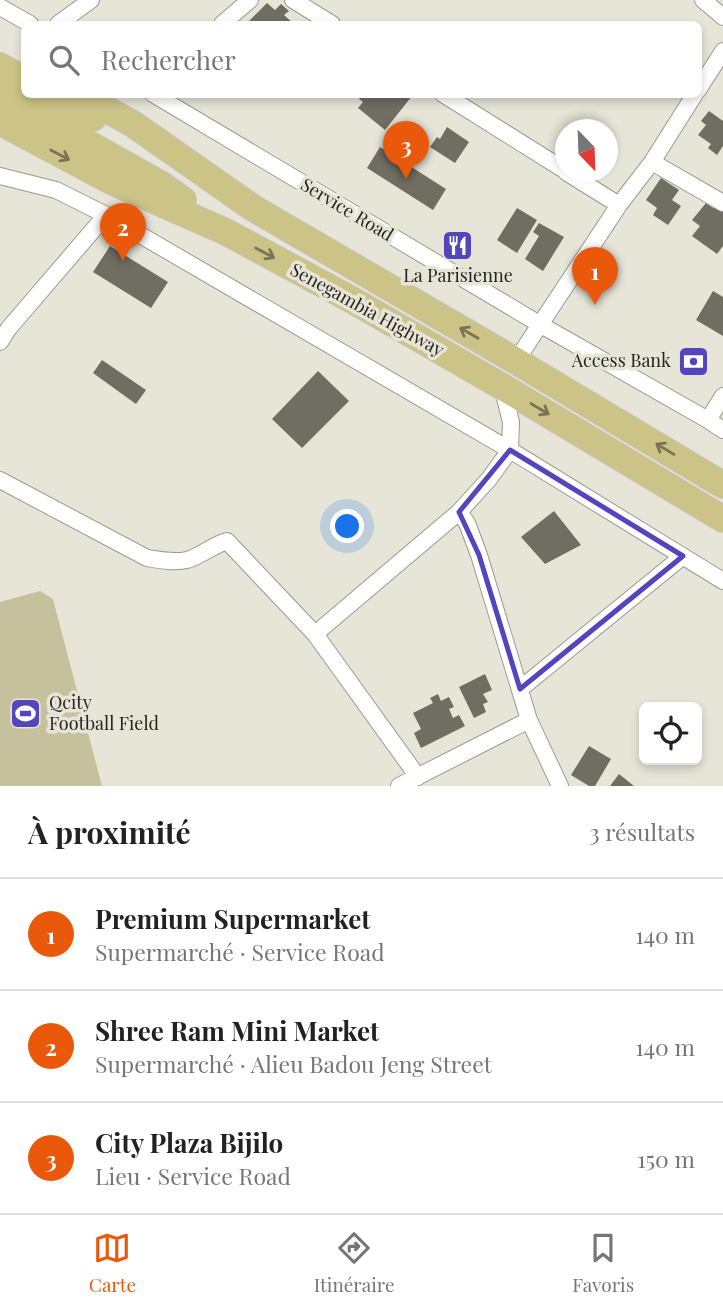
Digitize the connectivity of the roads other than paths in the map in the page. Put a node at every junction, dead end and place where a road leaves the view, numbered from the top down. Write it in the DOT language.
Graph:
graph roads {
  1 [pos="91,0"];
  2 [pos="250,0"];
  3 [pos="293,0"];
  4 [pos="703,0"];
  5 [pos="0,7"];
  6 [pos="723,17"];
  7 [pos="25,21"];
  8 [pos="62,21"];
  9 [pos="226,21"];
  10 [pos="327,21"];
  11 [pos="0,51"];
  12 [pos="723,51"];
  13 [pos="21,63"];
  14 [pos="0,66"];
  15 [pos="21,78"];
  16 [pos="702,84"];
  17 [pos="0,94"];
  18 [pos="57,98"];
  19 [pos="86,98"];
  20 [pos="160,98"];
  21 [pos="449,98"];
  22 [pos="692,98"];
  23 [pos="0,122"];
  24 [pos="652,162"];
  25 [pos="555,164"];
  26 [pos="0,176"];
  27 [pos="583,182"];
  28 [pos="723,203"];
  29 [pos="619,205"];
  30 [pos="253,208"];
  31 [pos="106,215"];
  32 [pos="226,232"];
  33 [pos="541,325"];
  34 [pos="0,342"];
  35 [pos="516,361"];
  36 [pos="502,386"];
  37 [pos="723,396"];
  38 [pos="708,420"];
  39 [pos="723,430"];
  40 [pos="510,450"];
  41 [pos="0,480"];
  42 [pos="723,485"];
  43 [pos="459,512"];
  44 [pos="723,519"];
  45 [pos="683,556"];
  46 [pos="723,582"];
  47 [pos="315,634"];
  48 [pos="520,689"];
  49 [pos="529,720"];
  50 [pos="418,777"];
  51 [pos="399,786"];
  52 [pos="560,786"];
  1 -- 8 [label="street"];
  2 -- 9 [label="street"];
  3 -- 10 [label="street"];
  4 -- 6 [label="street"];
  5 -- 7 [label="street"];
  11 -- 13 [label="main road"];
  12 -- 16 [label="street"];
  14 -- 15 [label="main road"];
  17 -- 32 [label="main road"];
  18 -- 30 [label="main road"];
  19 -- 30 [label="main road, Senegambia Highway"];
  20 -- 33 [label="street, Service Road"];
  21 -- 25 [label="street"];
  22 -- 24 [label="street"];
  23 -- 32 [label="main road, Senegambia Highway, one-way"];
  24 -- 28 [label="street"];
  24 -- 29 [label="street"];
  26 -- 31 [label="street"];
  27 -- 29 [label="street"];
  29 -- 33 [label="street"];
  35 -- 30 [label="main road, Senegambia Highway, one-way"];
  31 -- 34 [label="street"];
  31 -- 40 [label="street"];
  32 -- 36 [label="main road, Senegambia Highway, one-way"];
  33 -- 35 [label="street"];
  33 -- 38 [label="street, Service Road"];
  42 -- 35 [label="main road, Senegambia Highway, one-way"];
  36 -- 40 [label="street"];
  36 -- 44 [label="main road, Senegambia Highway, one-way"];
  37 -- 38 [label="street"];
  38 -- 39 [label="street, Service Road"];
  40 -- 43 [label="street"];
  40 -- 45 [label="street"];
  41 -- 47 [label="street"];
  43 -- 47 [label="street"];
  43 -- 48 [label="street"];
  45 -- 46 [label="street"];
  45 -- 48 [label="street"];
  47 -- 50 [label="street"];
  48 -- 49 [label="street"];
  49 -- 50 [label="street"];
  49 -- 52 [label="street"];
  50 -- 51 [label="street"];
}
